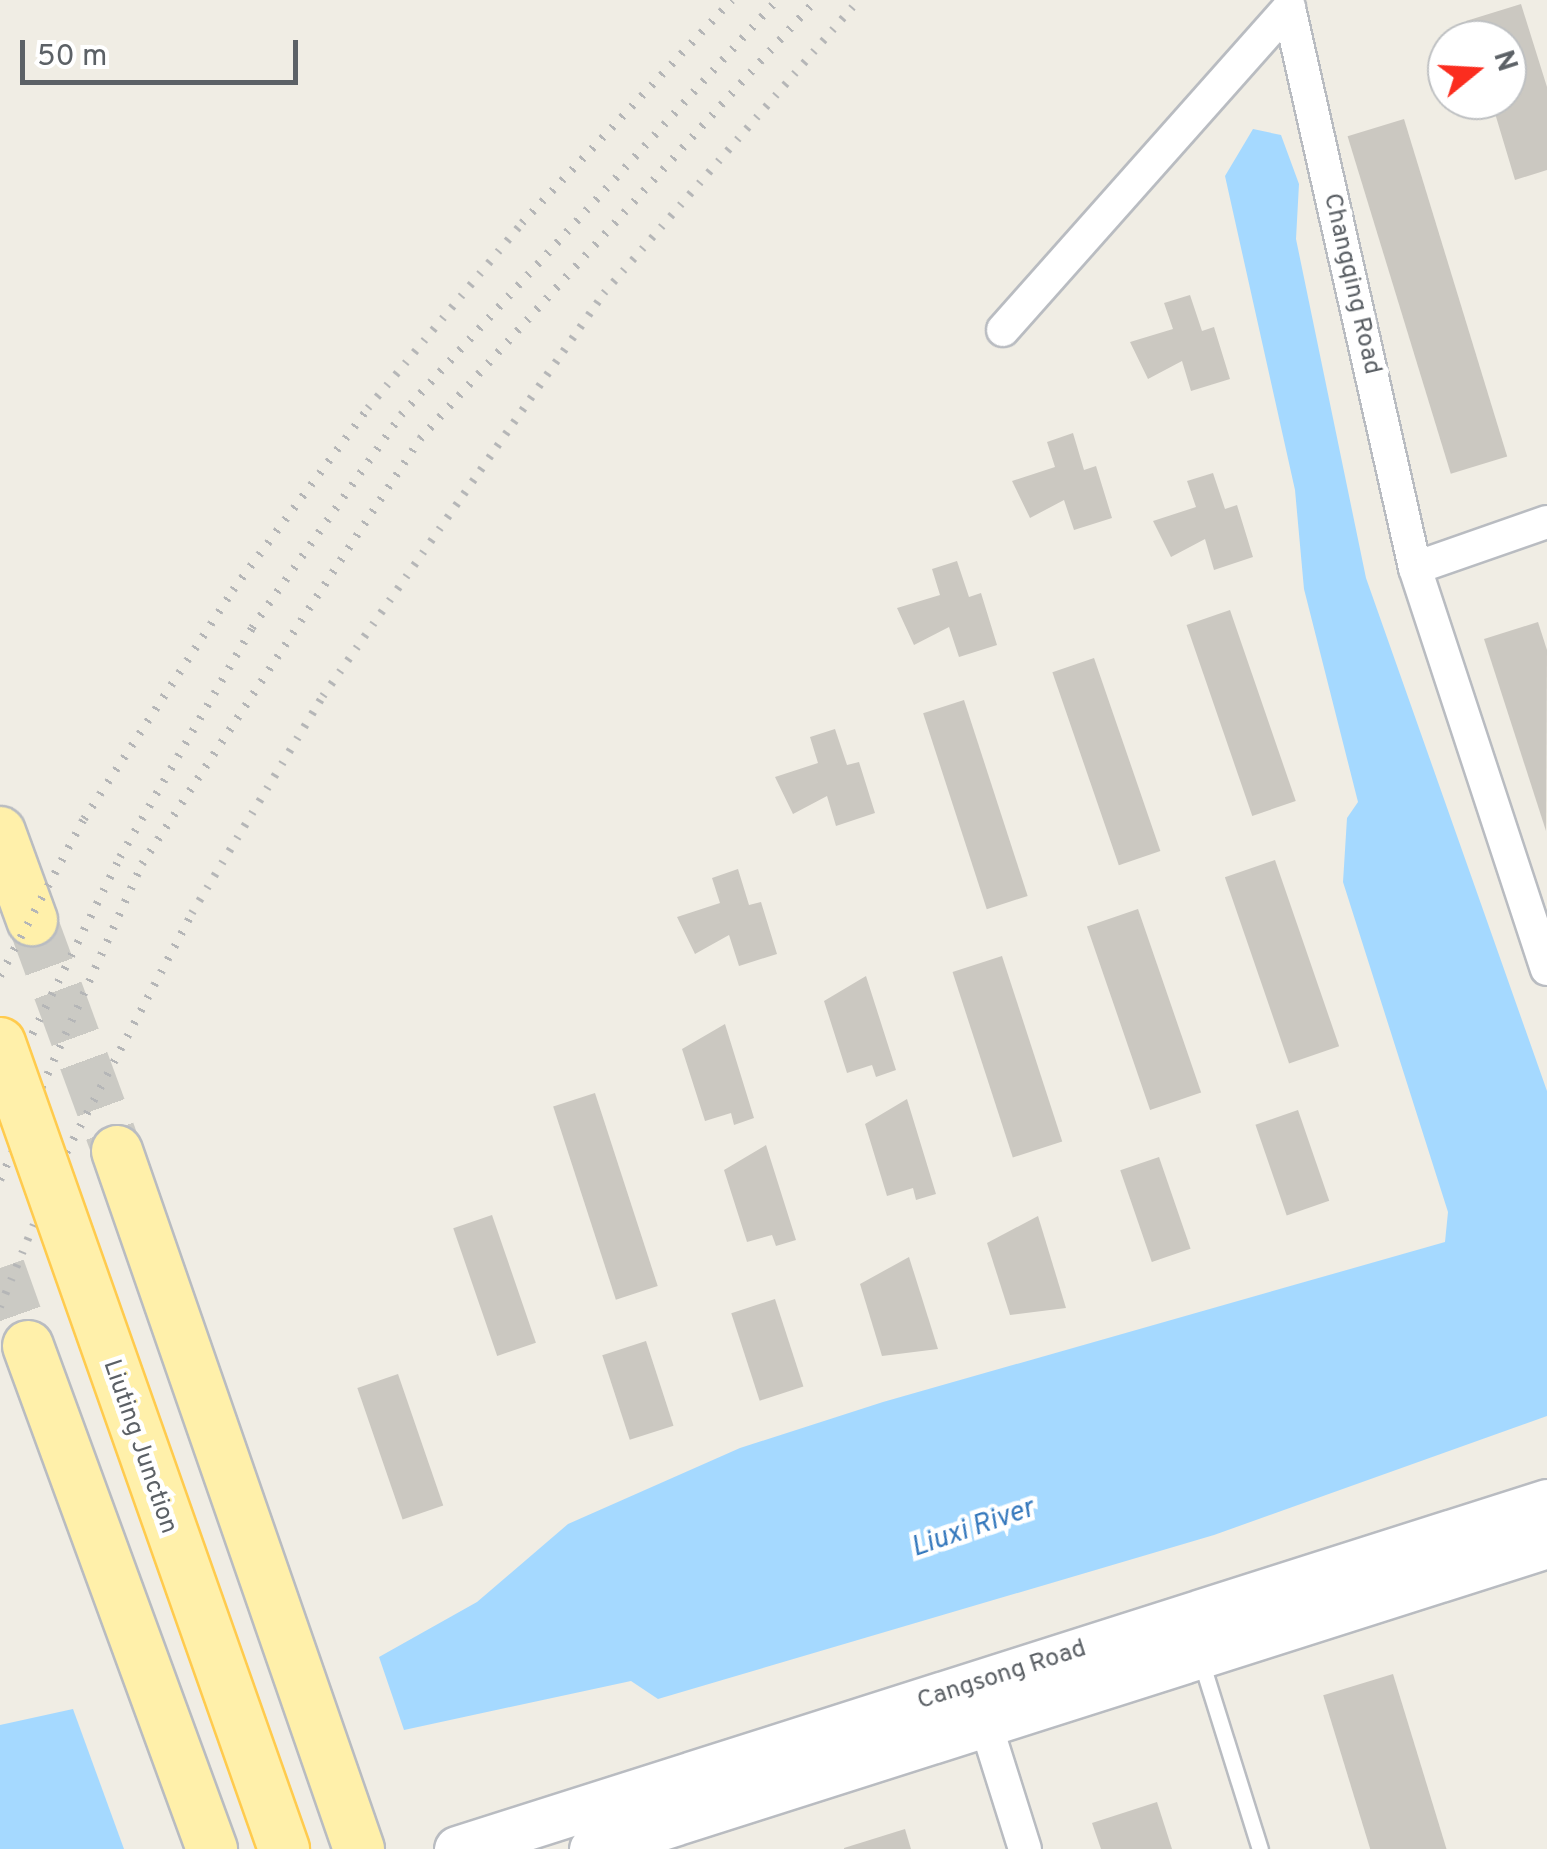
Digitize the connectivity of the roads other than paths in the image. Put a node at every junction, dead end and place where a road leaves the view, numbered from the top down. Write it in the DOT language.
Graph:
graph roads {
  1 [pos="1003,330"];
  2 [pos="1547,522"];
  3 [pos="1415,568"];
  4 [pos="0,832"];
  5 [pos="32,920"];
  6 [pos="1547,969"];
  7 [pos="0,1043"];
  8 [pos="0,1148"];
  9 [pos="116,1151"];
  10 [pos="28,1346"];
  11 [pos="1547,1502"];
  12 [pos="1547,1545"];
  13 [pos="1198,1653"];
  14 [pos="984,1719"];
  15 [pos="212,1849"];
  16 [pos="256,1849"];
  17 [pos="284,1849"];
  18 [pos="359,1849"];
  19 [pos="457,1849"];
  20 [pos="592,1849"];
  21 [pos="1026,1849"];
  22 [pos="1260,1849"];
  1 -- 3 [label="street, Changqing Road"];
  2 -- 3 [label="street"];
  3 -- 6 [label="street, Changqing Road"];
  4 -- 5 [label="main road"];
  7 -- 17 [label="main road, Liuting Junction, bridge"];
  8 -- 16 [label="main road, Liuting Junction"];
  9 -- 18 [label="main road"];
  10 -- 15 [label="main road"];
  11 -- 19 [label="main road, Cangsong Road"];
  12 -- 13 [label="main road, Cangsong Road"];
  13 -- 14 [label="main road, Cangsong Road"];
  13 -- 22 [label="lane"];
  14 -- 20 [label="main road, Cangsong Road"];
  14 -- 21 [label="street"];
}
